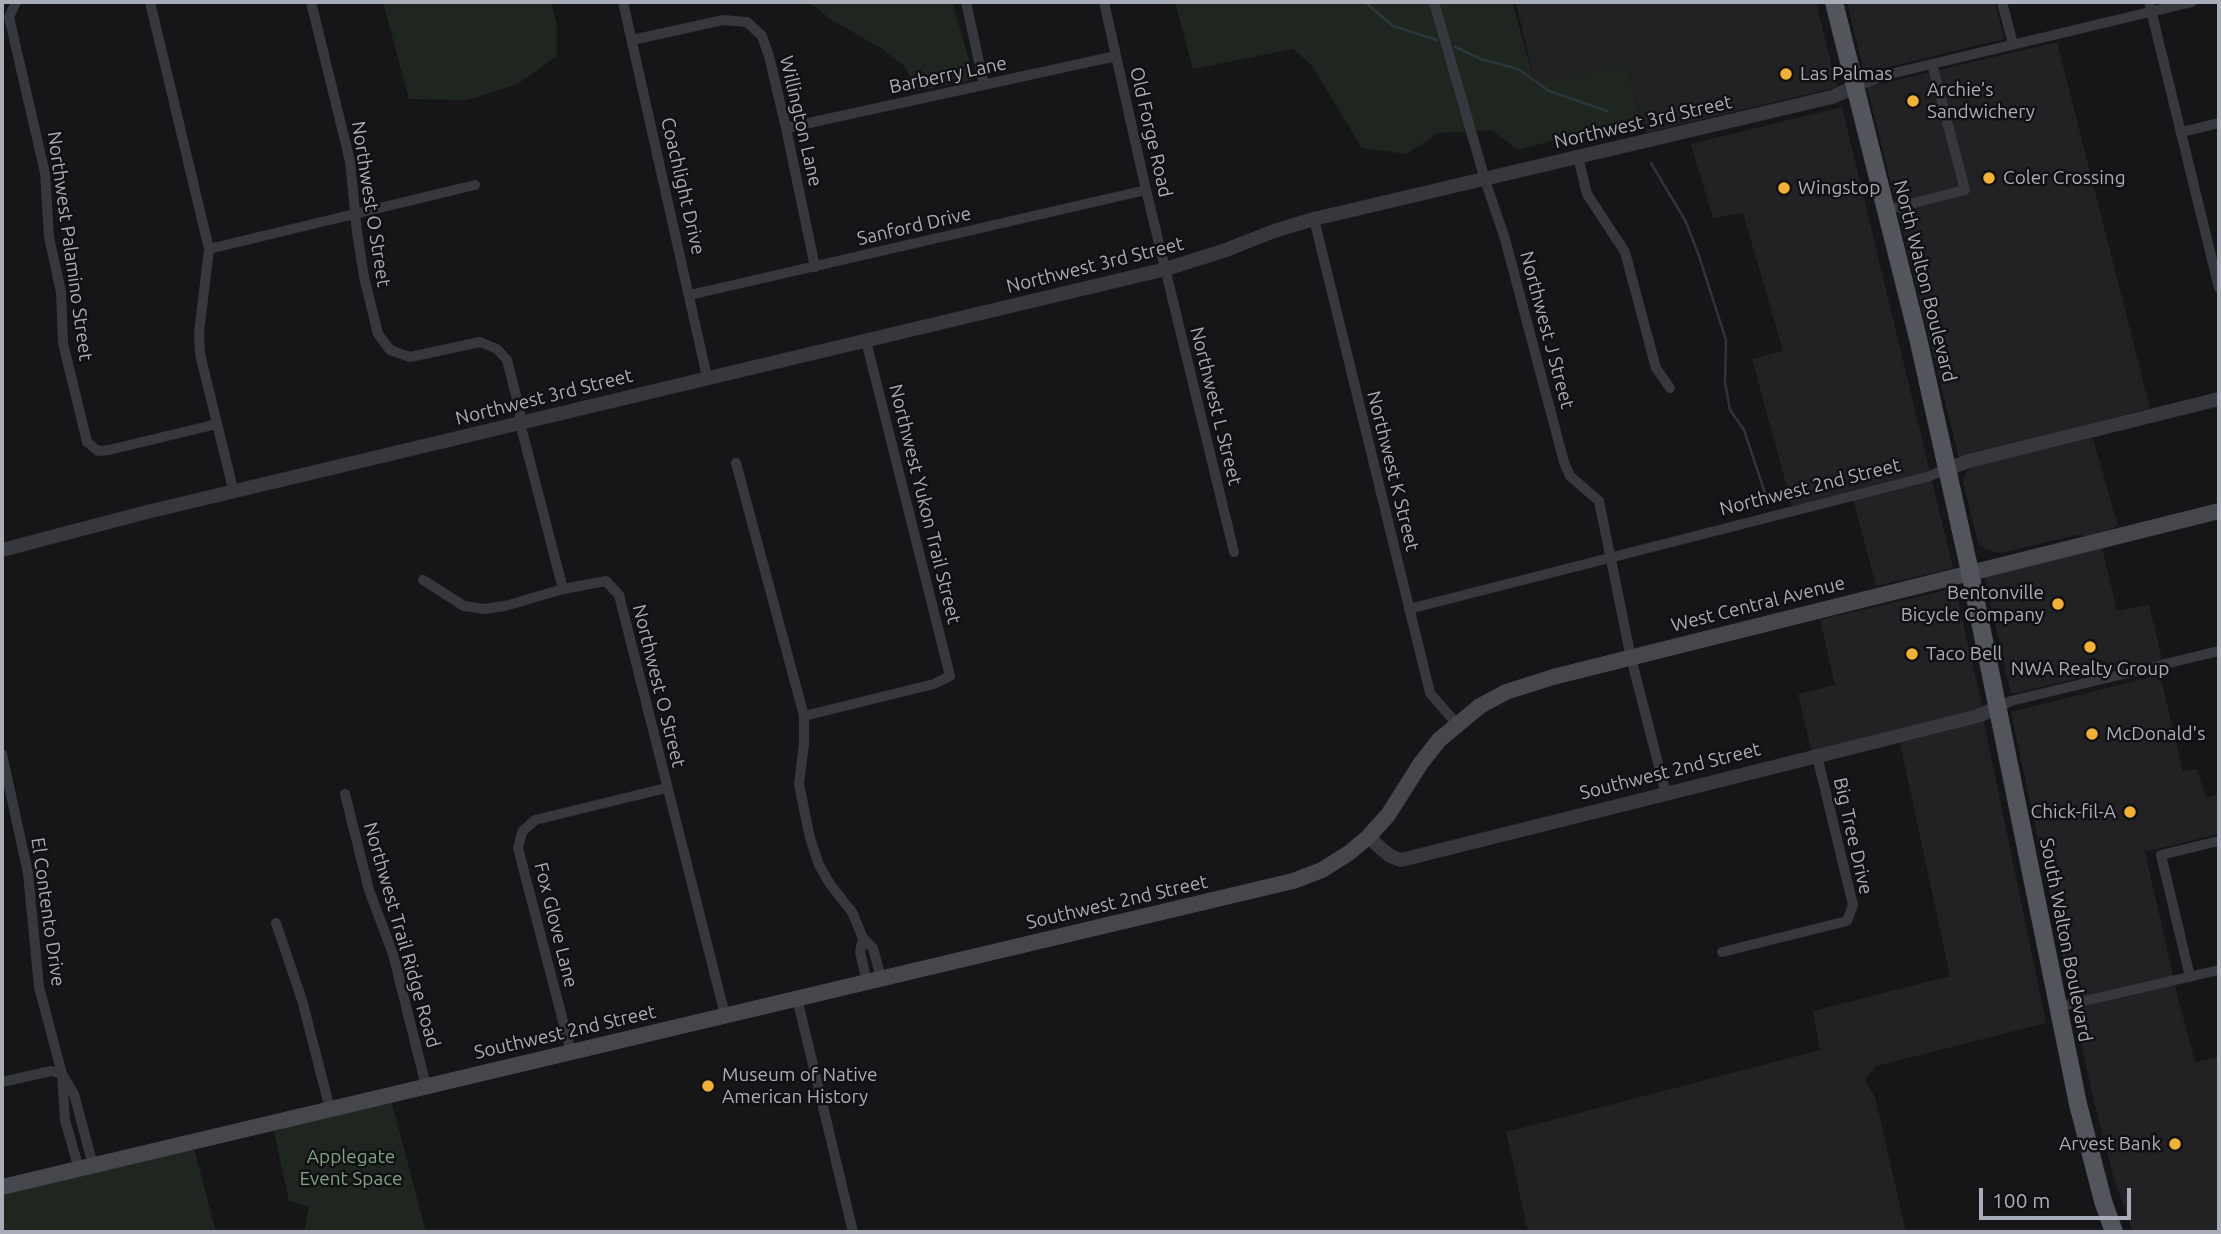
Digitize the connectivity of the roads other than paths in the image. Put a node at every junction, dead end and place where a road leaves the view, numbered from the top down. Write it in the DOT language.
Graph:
graph roads {
  1 [pos="16,2"];
  2 [pos="150,2"];
  3 [pos="312,2"];
  4 [pos="623,2"];
  5 [pos="966,2"];
  6 [pos="1104,2"];
  7 [pos="1434,2"];
  8 [pos="1834,2"];
  9 [pos="2002,2"];
  10 [pos="2192,2"];
  11 [pos="2150,7"];
  12 [pos="632,40"];
  13 [pos="2013,44"];
  14 [pos="1116,56"];
  15 [pos="1932,64"];
  16 [pos="984,85"];
  17 [pos="1855,87"];
  18 [pos="2219,122"];
  19 [pos="786,128"];
  20 [pos="2182,132"];
  21 [pos="1578,157"];
  22 [pos="1485,180"];
  23 [pos="475,184"];
  24 [pos="1146,190"];
  25 [pos="1886,210"];
  26 [pos="357,213"];
  27 [pos="1314,219"];
  28 [pos="209,249"];
  29 [pos="815,267"];
  30 [pos="1166,269"];
  31 [pos="2219,288"];
  32 [pos="690,295"];
  33 [pos="866,341"];
  34 [pos="707,377"];
  35 [pos="1670,388"];
  36 [pos="2219,399"];
  37 [pos="520,423"];
  38 [pos="217,424"];
  39 [pos="736,463"];
  40 [pos="1947,469"];
  41 [pos="234,493"];
  42 [pos="2219,511"];
  43 [pos="2,550"];
  44 [pos="1234,552"];
  45 [pos="1611,556"];
  46 [pos="1970,572"];
  47 [pos="423,580"];
  48 [pos="563,589"];
  49 [pos="1409,609"];
  50 [pos="2219,651"];
  51 [pos="1631,658"];
  52 [pos="1997,708"];
  53 [pos="804,716"];
  54 [pos="1456,723"];
  55 [pos="2,754"];
  56 [pos="1816,756"];
  57 [pos="666,788"];
  58 [pos="345,794"];
  59 [pos="1666,794"];
  60 [pos="8,800"];
  61 [pos="1368,837"];
  62 [pos="2219,841"];
  63 [pos="276,923"];
  64 [pos="1723,952"];
  65 [pos="2219,970"];
  66 [pos="2190,977"];
  67 [pos="874,980"];
  68 [pos="797,998"];
  69 [pos="2058,1007"];
  70 [pos="725,1015"];
  71 [pos="571,1052"];
  72 [pos="62,1074"];
  73 [pos="2,1082"];
  74 [pos="426,1086"];
  75 [pos="330,1109"];
  76 [pos="86,1167"];
  77 [pos="2,1187"];
  78 [pos="853,1232"];
  79 [pos="2114,1232"];
  1 -- 38 [label="street, Northwest Palamino Street"];
  2 -- 28 [label="street"];
  3 -- 26 [label="street, Northwest O Street"];
  4 -- 12 [label="street, Coachlight Drive"];
  5 -- 16 [label="street"];
  6 -- 14 [label="street, Old Forge Road"];
  7 -- 22 [label="street, Northwest J Street"];
  8 -- 17 [label="main road, North Walton Boulevard"];
  9 -- 13 [label="street"];
  10 -- 11 [label="street, Northwest 3rd Street"];
  11 -- 13 [label="street, Northwest 3rd Street"];
  11 -- 20 [label="street"];
  12 -- 19 [label="street, Willington Lane"];
  12 -- 32 [label="street, Coachlight Drive"];
  13 -- 15 [label="street, Northwest 3rd Street"];
  14 -- 16 [label="street, Barberry Lane"];
  14 -- 24 [label="street, Old Forge Road"];
  15 -- 17 [label="street, Northwest 3rd Street"];
  15 -- 25 [label="street"];
  16 -- 19 [label="street, Barberry Lane"];
  17 -- 21 [label="street, Northwest 3rd Street"];
  17 -- 25 [label="main road, North Walton Boulevard"];
  18 -- 20 [label="street"];
  19 -- 29 [label="street, Willington Lane"];
  20 -- 31 [label="street"];
  21 -- 22 [label="street, Northwest 3rd Street"];
  21 -- 35 [label="street"];
  22 -- 27 [label="street, Northwest 3rd Street"];
  22 -- 45 [label="street, Northwest J Street"];
  23 -- 26 [label="street"];
  24 -- 29 [label="street, Sanford Drive"];
  24 -- 30 [label="street, Old Forge Road"];
  25 -- 40 [label="main road, North Walton Boulevard"];
  26 -- 28 [label="street"];
  26 -- 37 [label="street, Northwest O Street"];
  27 -- 30 [label="street, Northwest 3rd Street"];
  27 -- 49 [label="street, Northwest K Street"];
  28 -- 38 [label="street"];
  29 -- 32 [label="street, Sanford Drive"];
  30 -- 33 [label="street, Northwest 3rd Street"];
  30 -- 44 [label="street, Northwest L Street"];
  32 -- 34 [label="street, Coachlight Drive"];
  33 -- 34 [label="street, Northwest 3rd Street"];
  33 -- 53 [label="street, Northwest Yukon Trail Street"];
  34 -- 37 [label="street, Northwest 3rd Street"];
  36 -- 40 [label="street, Northwest 2nd Street"];
  37 -- 41 [label="street, Northwest 3rd Street"];
  37 -- 48 [label="street, Northwest O Street"];
  38 -- 41 [label="street"];
  39 -- 53 [label="street"];
  40 -- 45 [label="street, Northwest 2nd Street"];
  40 -- 46 [label="main road, North Walton Boulevard"];
  41 -- 43 [label="street, Northwest 3rd Street"];
  42 -- 46 [label="main road, West Central Avenue"];
  45 -- 49 [label="street, Northwest 2nd Street"];
  45 -- 51 [label="street, Northwest J Street"];
  46 -- 51 [label="main road, West Central Avenue"];
  46 -- 52 [label="main road, South Walton Boulevard"];
  47 -- 48 [label="street"];
  48 -- 57 [label="street, Northwest O Street"];
  49 -- 54 [label="street, Northwest K Street"];
  50 -- 52 [label="street, Southwest 2nd Street"];
  51 -- 54 [label="main road, West Central Avenue"];
  51 -- 59 [label="street, Northwest J Street"];
  52 -- 56 [label="street, Southwest 2nd Street"];
  52 -- 69 [label="main road, South Walton Boulevard"];
  53 -- 67 [label="street"];
  54 -- 61 [label="main road, West Central Avenue"];
  55 -- 60 [label="street, El Contento Drive"];
  56 -- 59 [label="street, Southwest 2nd Street"];
  56 -- 64 [label="street, Big Tree Drive"];
  57 -- 70 [label="street, Northwest O Street"];
  57 -- 71 [label="street, Fox Glove Lane"];
  58 -- 74 [label="street, Northwest Trail Ridge Road"];
  59 -- 61 [label="street, Southwest 2nd Street"];
  60 -- 72 [label="street, El Contento Drive"];
  61 -- 67 [label="main road, Southwest 2nd Street"];
  62 -- 66 [label="street"];
  63 -- 75 [label="street"];
  65 -- 66 [label="street"];
  66 -- 69 [label="street"];
  67 -- 68 [label="main road, Southwest 2nd Street"];
  68 -- 70 [label="main road, Southwest 2nd Street"];
  68 -- 78 [label="street"];
  69 -- 79 [label="main road, South Walton Boulevard"];
  70 -- 71 [label="main road, Southwest 2nd Street"];
  71 -- 74 [label="main road, Southwest 2nd Street"];
  72 -- 73 [label="street"];
  72 -- 76 [label="street, El Contento Drive"];
  74 -- 75 [label="main road, Southwest 2nd Street"];
  75 -- 76 [label="main road, Southwest 2nd Street"];
  76 -- 77 [label="main road, Southwest 2nd Street"];
}
